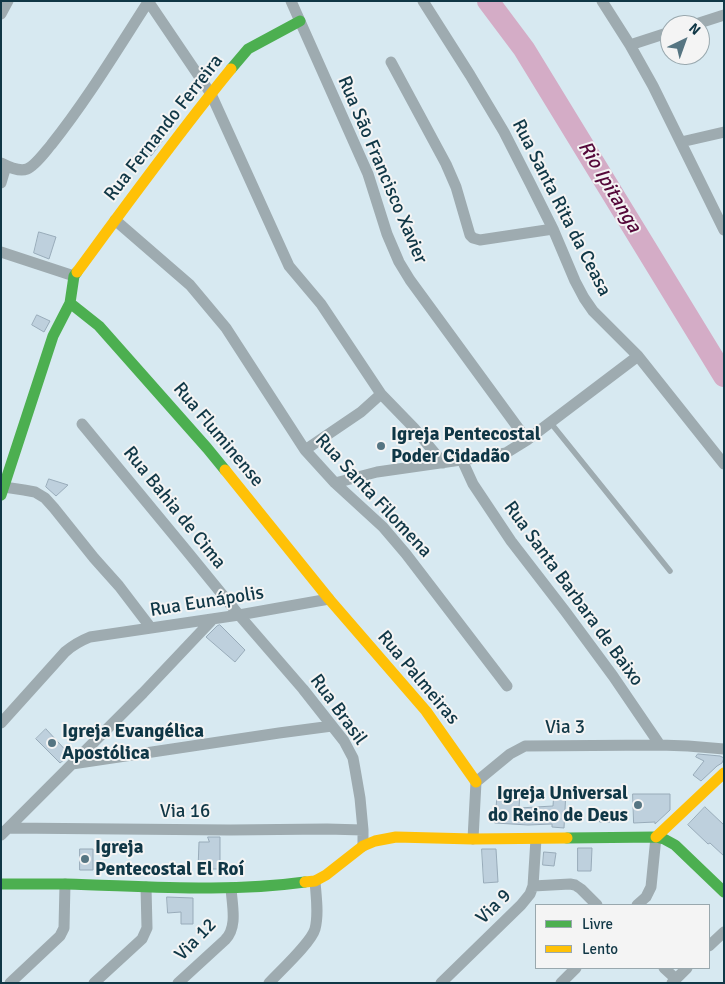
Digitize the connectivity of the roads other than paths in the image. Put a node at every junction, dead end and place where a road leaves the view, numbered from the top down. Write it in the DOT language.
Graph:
graph roads {
  1 [pos="8,1"];
  2 [pos="291,1"];
  3 [pos="423,1"];
  4 [pos="602,1"];
  5 [pos="148,2"];
  6 [pos="1,14"];
  7 [pos="724,15"];
  8 [pos="710,20"];
  9 [pos="300,21"];
  10 [pos="660,35"];
  11 [pos="630,45"];
  12 [pos="391,62"];
  13 [pos="211,94"];
  14 [pos="724,132"];
  15 [pos="681,142"];
  16 [pos="4,164"];
  17 [pos="1,183"];
  18 [pos="115,220"];
  19 [pos="553,229"];
  20 [pos="724,230"];
  21 [pos="1,252"];
  22 [pos="74,276"];
  23 [pos="70,303"];
  24 [pos="638,356"];
  25 [pos="381,394"];
  26 [pos="550,422"];
  27 [pos="82,424"];
  28 [pos="527,440"];
  29 [pos="305,450"];
  30 [pos="462,460"];
  31 [pos="443,463"];
  32 [pos="724,464"];
  33 [pos="335,483"];
  34 [pos="2,490"];
  35 [pos="670,572"];
  36 [pos="329,600"];
  37 [pos="238,615"];
  38 [pos="213,619"];
  39 [pos="151,628"];
  40 [pos="507,686"];
  41 [pos="1,723"];
  42 [pos="332,726"];
  43 [pos="660,745"];
  44 [pos="724,749"];
  45 [pos="72,764"];
  46 [pos="724,774"];
  47 [pos="476,782"];
  48 [pos="363,830"];
  49 [pos="4,832"];
  50 [pos="656,837"];
  51 [pos="473,839"];
  52 [pos="536,839"];
  53 [pos="363,846"];
  54 [pos="315,881"];
  55 [pos="1,884"];
  56 [pos="65,884"];
  57 [pos="534,886"];
  58 [pos="146,888"];
  59 [pos="231,888"];
  60 [pos="724,892"];
  61 [pos="596,904"];
  62 [pos="638,904"];
  63 [pos="724,932"];
  64 [pos="710,945"];
  65 [pos="575,969"];
  66 [pos="665,969"];
  67 [pos="686,969"];
  68 [pos="674,981"];
  69 [pos="10,983"];
  70 [pos="94,983"];
  71 [pos="178,983"];
  72 [pos="269,983"];
  73 [pos="441,983"];
  74 [pos="561,983"];
  1 -- 6 [label="street"];
  2 -- 9 [label="street, Rua São Francisco Xavier"];
  3 -- 19 [label="street, Rua Santa Rita da Ceasa"];
  4 -- 11 [label="street"];
  5 -- 13 [label="street"];
  5 -- 16 [label="street"];
  7 -- 8 [label="street"];
  9 -- 13 [label="street, Rua Fernando Ferreira"];
  9 -- 28 [label="street, Rua São Francisco Xavier"];
  10 -- 11 [label="street"];
  11 -- 15 [label="street"];
  12 -- 19 [label="street"];
  13 -- 18 [label="street, Rua Fernando Ferreira"];
  13 -- 25 [label="street"];
  14 -- 15 [label="street"];
  15 -- 20 [label="street"];
  16 -- 17 [label="street"];
  18 -- 22 [label="street, Rua Fernando Ferreira"];
  18 -- 29 [label="street, Rua Santa Filomena"];
  19 -- 24 [label="street, Rua Santa Rita da Ceasa"];
  21 -- 22 [label="street"];
  22 -- 23 [label="street"];
  23 -- 34 [label="street"];
  23 -- 36 [label="street, Rua Fluminense"];
  24 -- 26 [label="street"];
  24 -- 32 [label="street, Rua Santa Rita da Ceasa"];
  25 -- 29 [label="street"];
  25 -- 31 [label="street"];
  26 -- 28 [label="street"];
  26 -- 35 [label="lane"];
  27 -- 37 [label="street, Rua Bahia de Cima"];
  28 -- 30 [label="street"];
  29 -- 33 [label="street, Rua Santa Filomena"];
  30 -- 31 [label="street"];
  30 -- 43 [label="street, Rua Santa Barbara de Baixo"];
  31 -- 33 [label="street"];
  33 -- 40 [label="street, Rua Santa Filomena"];
  34 -- 39 [label="street"];
  36 -- 37 [label="street, Rua Eunápolis"];
  36 -- 47 [label="street, Rua Palmeiras"];
  37 -- 38 [label="street, Rua Eunápolis"];
  37 -- 42 [label="street, Rua Brasil"];
  38 -- 39 [label="street, Rua Eunápolis"];
  38 -- 45 [label="street"];
  39 -- 41 [label="street, Rua Eunápolis"];
  42 -- 45 [label="street"];
  42 -- 48 [label="street, Rua Brasil"];
  43 -- 44 [label="street, Via 3"];
  43 -- 47 [label="street, Via 3"];
  45 -- 49 [label="street"];
  46 -- 50 [label="street"];
  47 -- 51 [label="street"];
  48 -- 49 [label="street, Via 16"];
  48 -- 53 [label="street, Rua Brasil"];
  50 -- 52 [label="street"];
  50 -- 60 [label="street"];
  50 -- 62 [label="street"];
  51 -- 52 [label="street"];
  51 -- 53 [label="street"];
  52 -- 57 [label="street, Via 9"];
  53 -- 54 [label="street"];
  54 -- 59 [label="street"];
  54 -- 72 [label="street"];
  55 -- 56 [label="street"];
  56 -- 58 [label="street"];
  56 -- 69 [label="street"];
  57 -- 61 [label="street"];
  57 -- 73 [label="street, Via 9"];
  58 -- 59 [label="street"];
  58 -- 70 [label="street"];
  59 -- 71 [label="street, Via 12"];
  63 -- 64 [label="street"];
  65 -- 74 [label="street"];
  66 -- 68 [label="street"];
  67 -- 68 [label="street"];
}
